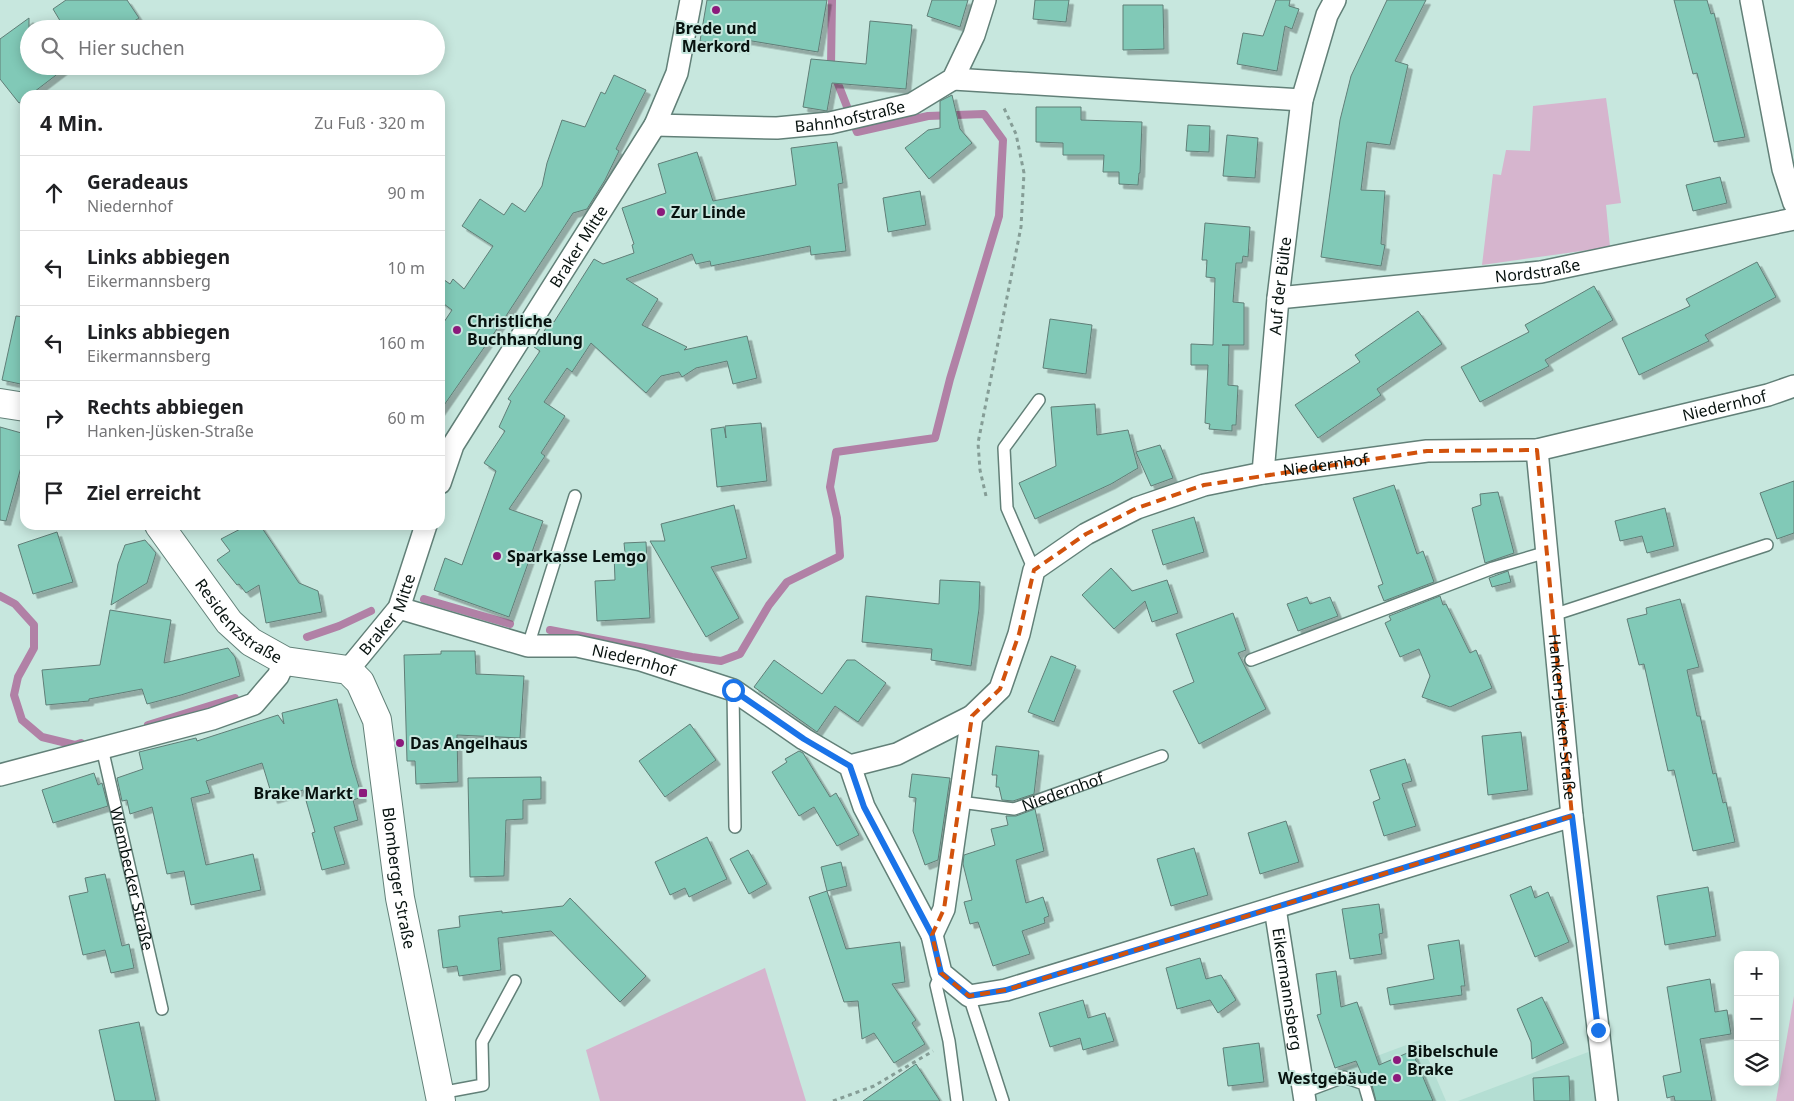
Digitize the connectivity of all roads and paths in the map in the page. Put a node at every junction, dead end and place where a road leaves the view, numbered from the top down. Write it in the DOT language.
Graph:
graph roads {
  1 [pos="691,0"];
  2 [pos="985,0"];
  3 [pos="1335,0"];
  4 [pos="1751,0"];
  5 [pos="953,79"];
  6 [pos="1302,100"];
  7 [pos="1001,101"];
  8 [pos="655,125"];
  9 [pos="1794,203"];
  10 [pos="1794,219"];
  11 [pos="1278,298"];
  12 [pos="1794,386"];
  13 [pos="1039,400"];
  14 [pos="0,403"];
  15 [pos="20,406"];
  16 [pos="1537,450"];
  17 [pos="445,468"];
  18 [pos="1263,473"];
  19 [pos="575,496"];
  20 [pos="987,501"];
  21 [pos="163,530"];
  22 [pos="424,530"];
  23 [pos="1767,545"];
  24 [pos="1547,552"];
  25 [pos="1034,570"];
  26 [pos="399,608"];
  27 [pos="1553,614"];
  28 [pos="528,646"];
  29 [pos="1250,660"];
  30 [pos="285,661"];
  31 [pos="348,670"];
  32 [pos="733,690"];
  33 [pos="972,716"];
  34 [pos="102,748"];
  35 [pos="1162,756"];
  36 [pos="850,766"];
  37 [pos="0,775"];
  38 [pos="960,802"];
  39 [pos="1572,816"];
  40 [pos="735,826"];
  41 [pos="1275,908"];
  42 [pos="932,935"];
  43 [pos="941,973"];
  44 [pos="515,981"];
  45 [pos="969,996"];
  46 [pos="162,1009"];
  47 [pos="949,1041"];
  48 [pos="1304,1096"];
  49 [pos="440,1097"];
  50 [pos="833,1101"];
  51 [pos="957,1101"];
  52 [pos="1003,1101"];
  53 [pos="1369,1101"];
  54 [pos="1607,1101"];
  1 -- 8 [label="street, Braker Mitte"];
  2 -- 5 [label="street"];
  3 -- 6 [label="street, Auf der Bülte"];
  4 -- 9 [label="street"];
  5 -- 6 [label="street"];
  5 -- 8 [label="street, Bahnhofstraße"];
  6 -- 11 [label="street, Auf der Bülte"];
  7 -- 20 [label="path"];
  8 -- 17 [label="street, Braker Mitte"];
  10 -- 11 [label="street, Nordstraße"];
  11 -- 18 [label="street, Auf der Bülte"];
  12 -- 16 [label="street, Niedernhof"];
  13 -- 25 [label="lane"];
  14 -- 15 [label="street"];
  16 -- 18 [label="street, Niedernhof"];
  16 -- 24 [label="street, Hanken-Jüsken-Straße"];
  18 -- 25 [label="street, Niedernhof"];
  19 -- 28 [label="lane"];
  21 -- 30 [label="street, Residenzstraße"];
  22 -- 26 [label="street, Braker Mitte"];
  23 -- 27 [label="lane"];
  24 -- 27 [label="street, Hanken-Jüsken-Straße"];
  24 -- 29 [label="lane"];
  25 -- 33 [label="street"];
  26 -- 28 [label="street, Niedernhof"];
  26 -- 31 [label="street, Braker Mitte"];
  27 -- 39 [label="street, Hanken-Jüsken-Straße"];
  28 -- 32 [label="street, Niedernhof"];
  30 -- 31 [label="street, Residenzstraße"];
  30 -- 34 [label="street"];
  31 -- 49 [label="street, Blomberger Straße"];
  32 -- 36 [label="street, Niedernhof"];
  32 -- 40 [label="lane"];
  33 -- 36 [label="street"];
  33 -- 38 [label="street"];
  34 -- 37 [label="street"];
  34 -- 46 [label="lane, Wiembecker Straße"];
  35 -- 38 [label="lane, Niedernhof"];
  36 -- 42 [label="street"];
  38 -- 42 [label="street"];
  39 -- 41 [label="street, Eikermannsberg"];
  39 -- 54 [label="street, Hanken-Jüsken-Straße"];
  41 -- 45 [label="street, Eikermannsberg"];
  41 -- 48 [label="street, Eikermannsberg"];
  42 -- 43 [label="street"];
  43 -- 45 [label="street"];
  43 -- 47 [label="lane"];
  44 -- 49 [label="lane, Blomberger Straße"];
  45 -- 52 [label="lane"];
  47 -- 50 [label="path"];
  47 -- 51 [label="lane"];
  48 -- 53 [label="lane"];
}
